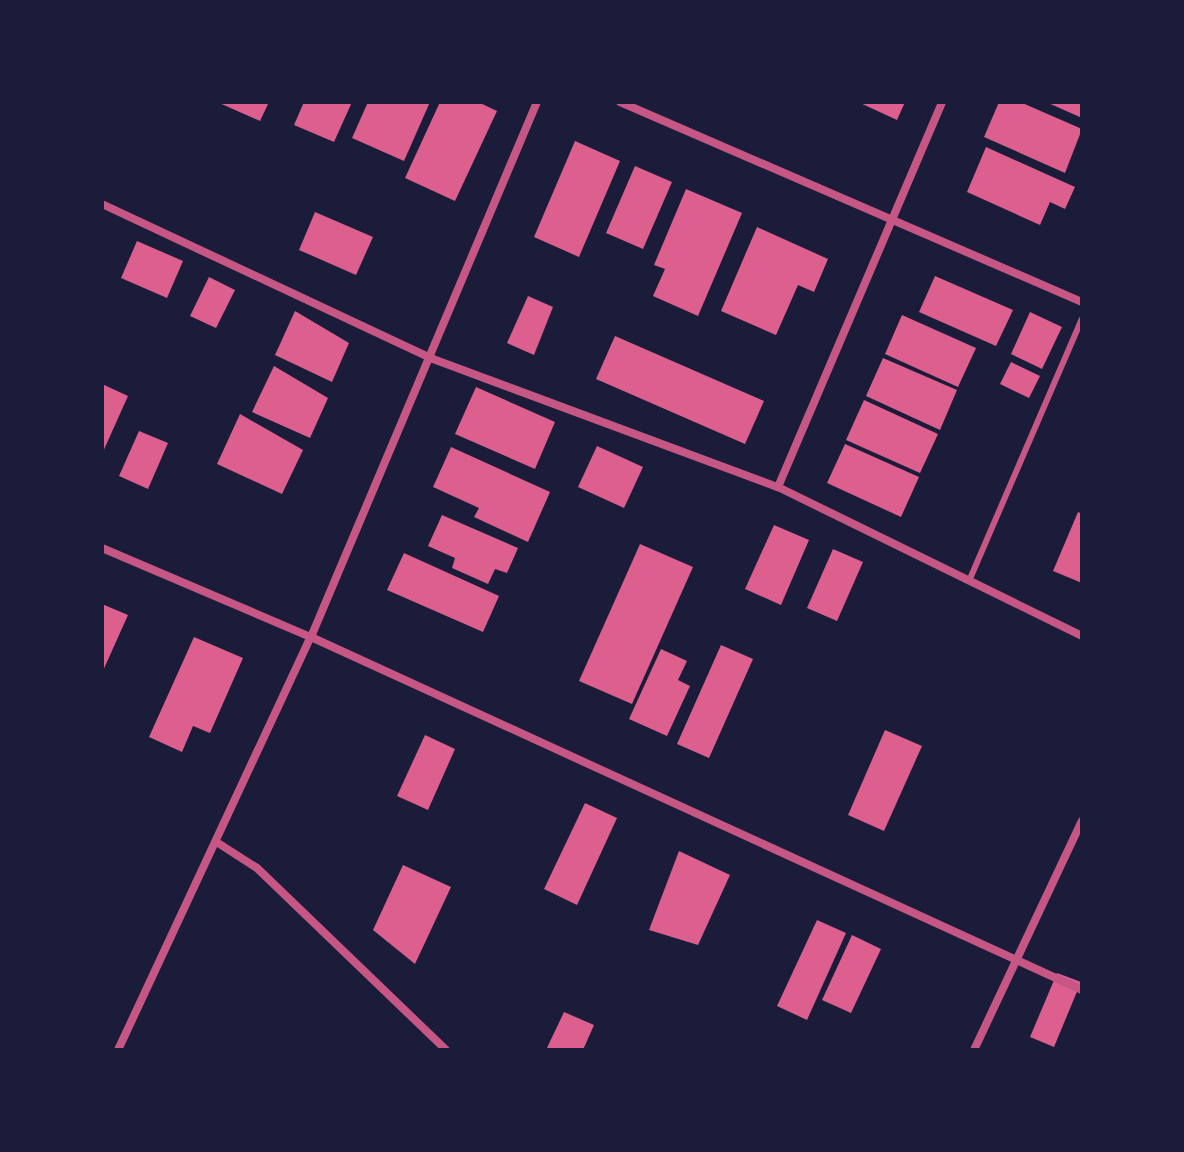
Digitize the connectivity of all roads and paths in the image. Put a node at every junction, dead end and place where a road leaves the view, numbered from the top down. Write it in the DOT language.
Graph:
graph roads {
  1 [pos="537,102"];
  2 [pos="620,102"];
  3 [pos="942,102"];
  4 [pos="102,204"];
  5 [pos="890,215"];
  6 [pos="1082,302"];
  7 [pos="1082,319"];
  8 [pos="433,359"];
  9 [pos="778,487"];
  10 [pos="102,548"];
  11 [pos="969,581"];
  12 [pos="1082,636"];
  13 [pos="311,637"];
  14 [pos="1082,821"];
  15 [pos="218,843"];
  16 [pos="1018,958"];
  17 [pos="1082,990"];
  18 [pos="118,1050"];
  19 [pos="446,1050"];
  20 [pos="974,1050"];
  1 -- 8 [label="street"];
  2 -- 5 [label="street"];
  3 -- 5 [label="street"];
  4 -- 8 [label="street"];
  5 -- 6 [label="street"];
  5 -- 9 [label="street"];
  7 -- 11 [label="lane"];
  8 -- 9 [label="street"];
  8 -- 13 [label="street"];
  9 -- 11 [label="street"];
  10 -- 13 [label="street"];
  11 -- 12 [label="street"];
  13 -- 15 [label="street"];
  13 -- 16 [label="street"];
  14 -- 16 [label="street"];
  15 -- 18 [label="street"];
  15 -- 19 [label="street"];
  16 -- 17 [label="street"];
  16 -- 20 [label="street"];
}
